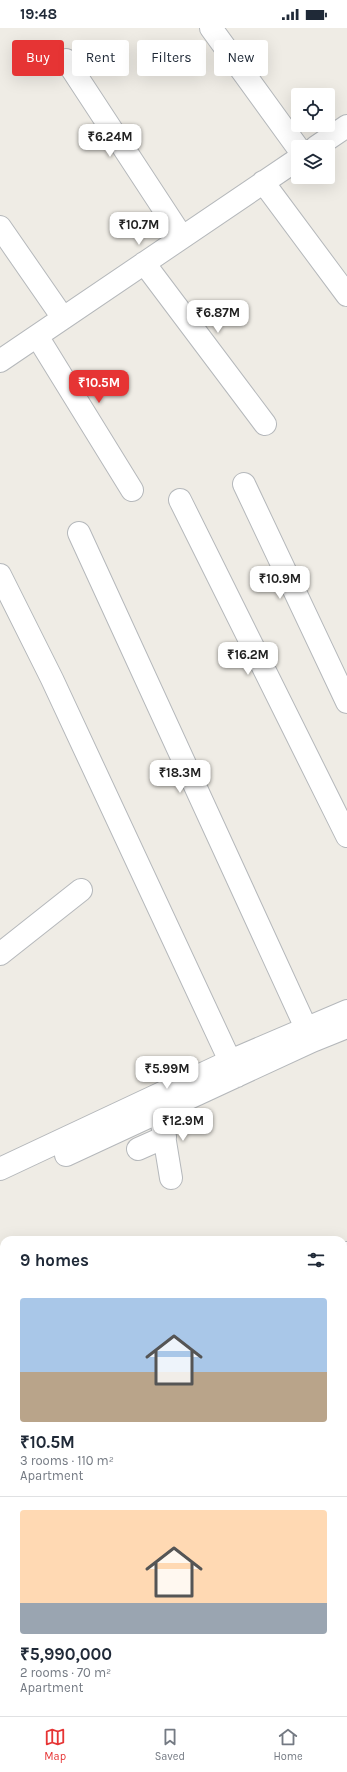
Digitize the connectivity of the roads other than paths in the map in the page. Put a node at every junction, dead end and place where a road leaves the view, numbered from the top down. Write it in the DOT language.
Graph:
graph roads {
  1 [pos="211,28"];
  2 [pos="66,60"];
  3 [pos="347,126"];
  4 [pos="292,140"];
  5 [pos="326,140"];
  6 [pos="291,164"];
  7 [pos="264,182"];
  8 [pos="0,227"];
  9 [pos="182,237"];
  10 [pos="144,263"];
  11 [pos="347,295"];
  12 [pos="63,318"];
  13 [pos="37,336"];
  14 [pos="0,361"];
  15 [pos="265,424"];
  16 [pos="244,484"];
  17 [pos="132,490"];
  18 [pos="180,500"];
  19 [pos="79,532"];
  20 [pos="0,575"];
  21 [pos="347,702"];
  22 [pos="347,836"];
  23 [pos="81,890"];
  24 [pos="0,954"];
  25 [pos="347,1010"];
  26 [pos="347,1028"];
  27 [pos="309,1034"];
  28 [pos="234,1069"];
  29 [pos="160,1111"];
  30 [pos="165,1138"];
  31 [pos="138,1149"];
  32 [pos="27,1164"];
  33 [pos="0,1169"];
  34 [pos="171,1178"];
  35 [pos="0,1184"];
  1 -- 4 [label="street"];
  2 -- 9 [label="street"];
  3 -- 5 [label="street"];
  6 -- 7 [label="street"];
  7 -- 9 [label="street"];
  7 -- 11 [label="street"];
  8 -- 12 [label="street"];
  9 -- 10 [label="street"];
  10 -- 12 [label="street"];
  10 -- 15 [label="street"];
  12 -- 13 [label="street"];
  13 -- 14 [label="street"];
  13 -- 17 [label="street"];
  16 -- 21 [label="street"];
  18 -- 22 [label="street"];
  19 -- 27 [label="street"];
  20 -- 28 [label="street"];
  23 -- 24 [label="street"];
  25 -- 27 [label="street"];
  26 -- 27 [label="street"];
  27 -- 28 [label="street"];
  28 -- 29 [label="street"];
  28 -- 32 [label="street"];
  29 -- 30 [label="street"];
  29 -- 32 [label="street"];
  30 -- 31 [label="street"];
  30 -- 34 [label="street"];
  32 -- 33 [label="street"];
  32 -- 35 [label="street"];
}
